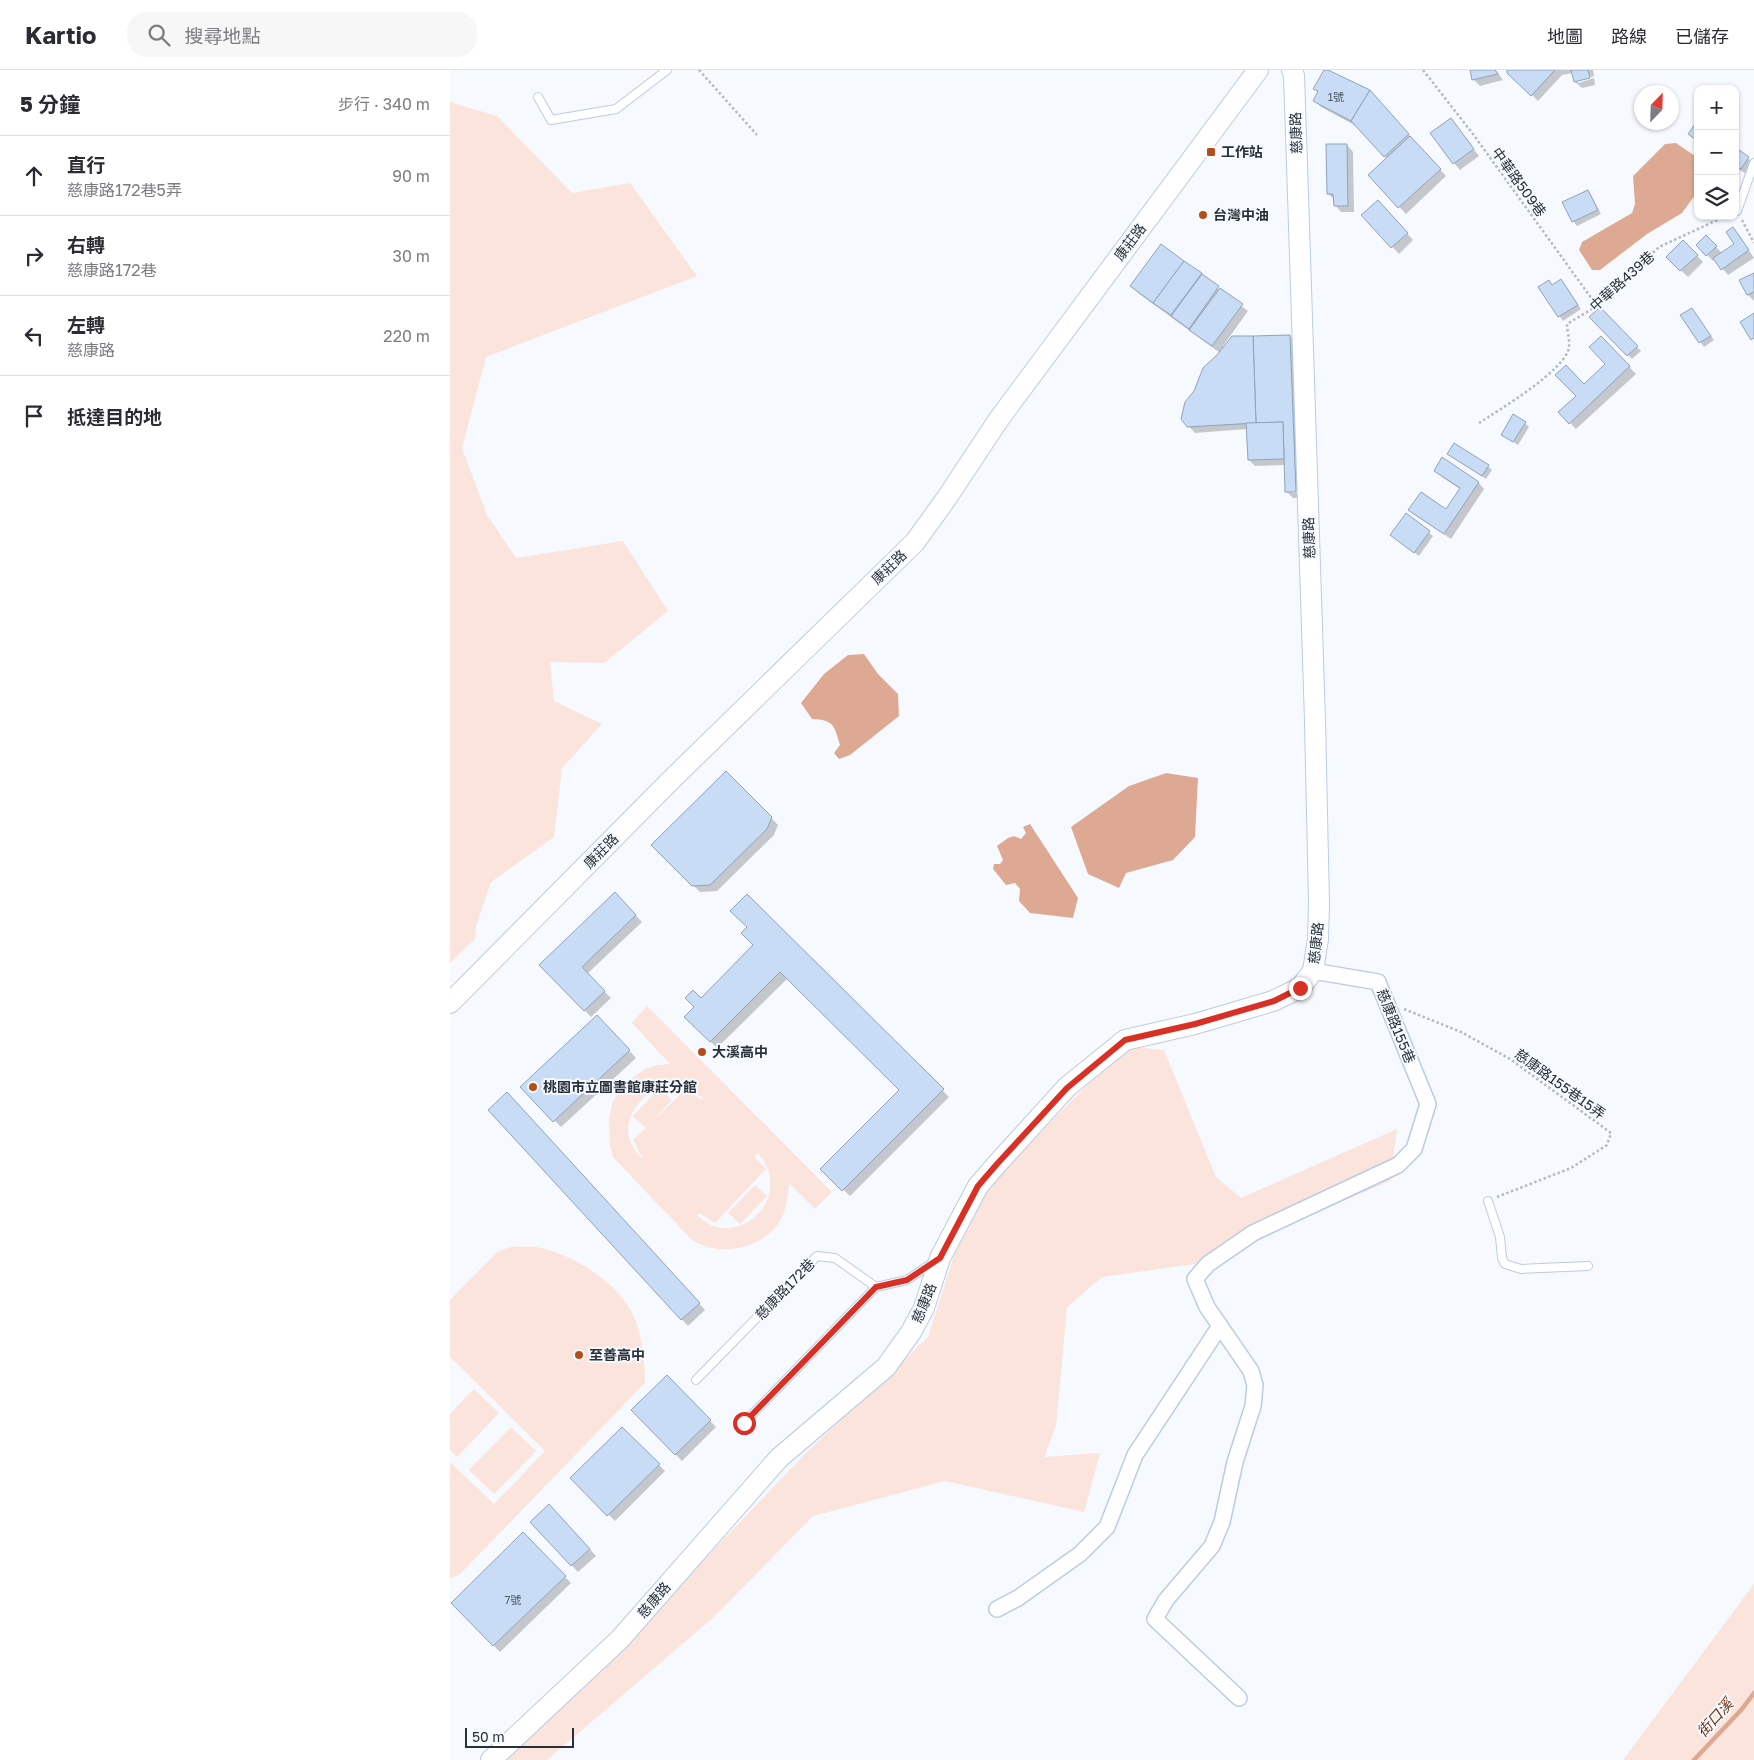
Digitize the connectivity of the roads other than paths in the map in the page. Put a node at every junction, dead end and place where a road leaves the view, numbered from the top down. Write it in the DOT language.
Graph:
graph roads {
  1 [pos="667,70"];
  2 [pos="1258,70"];
  3 [pos="1292,70"];
  4 [pos="538,96"];
  5 [pos="1754,163"];
  6 [pos="1739,205"];
  7 [pos="1313,971"];
  8 [pos="450,1003"];
  9 [pos="1488,1201"];
  10 [pos="940,1258"];
  11 [pos="1588,1266"];
  12 [pos="876,1287"];
  13 [pos="1220,1326"];
  14 [pos="696,1380"];
  15 [pos="744,1423"];
  16 [pos="997,1609"];
  17 [pos="1239,1698"];
  18 [pos="491,1760"];
  1 -- 4 [label="lane"];
  2 -- 8 [label="street, 康莊路"];
  3 -- 7 [label="street, 慈康路"];
  5 -- 6 [label="lane"];
  7 -- 10 [label="street, 慈康路"];
  7 -- 13 [label="street, 慈康路155巷"];
  9 -- 11 [label="lane"];
  10 -- 12 [label="lane"];
  10 -- 18 [label="street, 慈康路"];
  12 -- 14 [label="lane, 慈康路172巷"];
  12 -- 15 [label="lane"];
  13 -- 16 [label="street"];
  13 -- 17 [label="street"];
}
